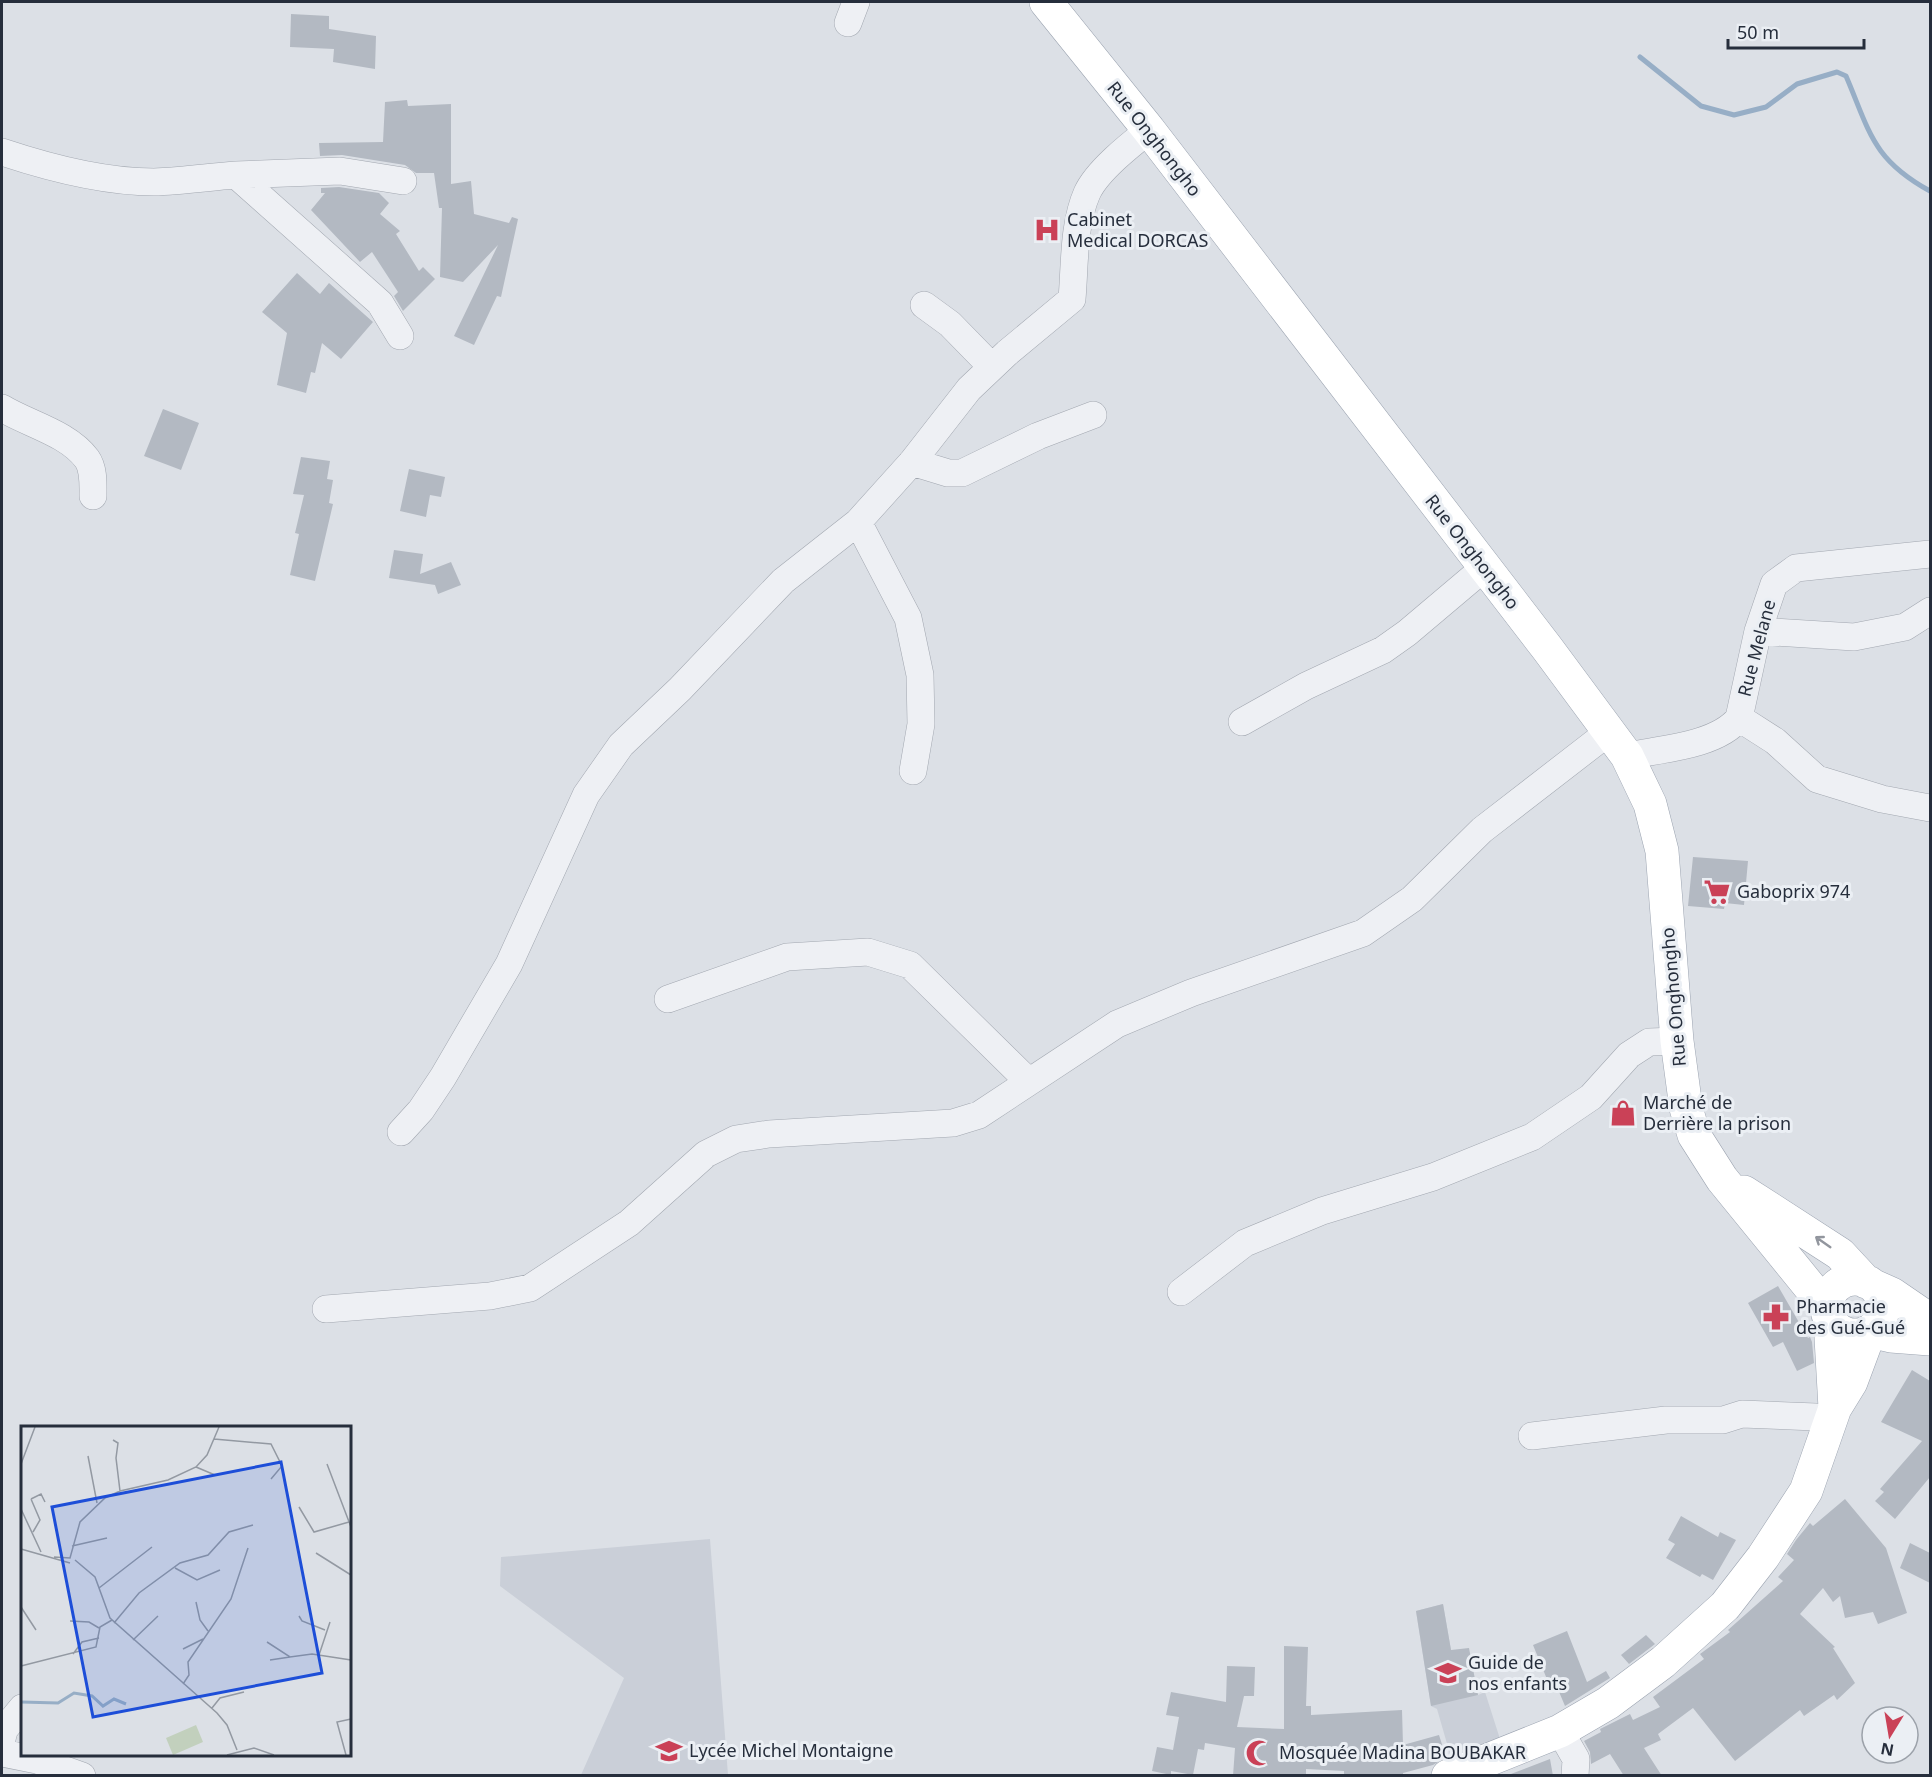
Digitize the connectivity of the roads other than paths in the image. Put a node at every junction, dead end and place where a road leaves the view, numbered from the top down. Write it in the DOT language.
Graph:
graph roads {
  1 [pos="1046,2"];
  2 [pos="1149,130"];
  3 [pos="9,154"];
  4 [pos="236,175"];
  5 [pos="403,181"];
  6 [pos="924,305"];
  7 [pos="400,336"];
  8 [pos="992,367"];
  9 [pos="2,408"];
  10 [pos="1093,415"];
  11 [pos="912,462"];
  12 [pos="93,496"];
  13 [pos="858,522"];
  14 [pos="1930,554"];
  15 [pos="1484,567"];
  16 [pos="1930,610"];
  17 [pos="1758,631"];
  18 [pos="1739,718"];
  19 [pos="1242,722"];
  20 [pos="1618,744"];
  21 [pos="913,771"];
  22 [pos="1930,808"];
  23 [pos="668,999"];
  24 [pos="1677,1041"];
  25 [pos="1029,1082"];
  26 [pos="401,1132"];
  27 [pos="1722,1179"];
  28 [pos="1870,1284"];
  29 [pos="1181,1292"];
  30 [pos="326,1309"];
  31 [pos="1828,1314"];
  32 [pos="1930,1320"];
  33 [pos="1870,1331"];
  34 [pos="1930,1339"];
  35 [pos="1833,1414"];
  36 [pos="1532,1436"];
  37 [pos="21,1709"];
  38 [pos="1560,1731"];
  39 [pos="2,1739"];
  40 [pos="2,1753"];
  41 [pos="82,1776"];
  42 [pos="1448,1776"];
  43 [pos="1575,1776"];
  1 -- 2 [label="main road, Rue Onghongho"];
  2 -- 8 [label="street"];
  2 -- 15 [label="main road, Rue Onghongho"];
  3 -- 4 [label="street"];
  4 -- 5 [label="street"];
  4 -- 7 [label="street"];
  6 -- 8 [label="street"];
  8 -- 11 [label="street"];
  9 -- 12 [label="street"];
  10 -- 11 [label="street"];
  11 -- 13 [label="street"];
  13 -- 21 [label="street"];
  13 -- 26 [label="street"];
  14 -- 17 [label="street, Rue Melane"];
  15 -- 19 [label="street"];
  15 -- 20 [label="main road, Rue Onghongho"];
  16 -- 17 [label="street"];
  17 -- 18 [label="street, Rue Melane"];
  18 -- 20 [label="street, Rue Melane"];
  18 -- 22 [label="street"];
  20 -- 24 [label="main road, Rue Onghongho"];
  20 -- 25 [label="street"];
  23 -- 25 [label="street"];
  24 -- 27 [label="main road, Rue Onghongho"];
  24 -- 29 [label="street"];
  25 -- 30 [label="street"];
  28 -- 27 [label="main road, one-way"];
  27 -- 31 [label="main road, Rue Onghongho"];
  28 -- 31 [label="main road"];
  28 -- 32 [label="main road"];
  28 -- 33 [label="main road"];
  31 -- 33 [label="main road"];
  31 -- 35 [label="main road"];
  33 -- 34 [label="main road"];
  33 -- 35 [label="main road"];
  35 -- 36 [label="street"];
  35 -- 38 [label="main road"];
  37 -- 39 [label="street"];
  38 -- 42 [label="main road"];
  38 -- 43 [label="street"];
  40 -- 41 [label="street"];
}
